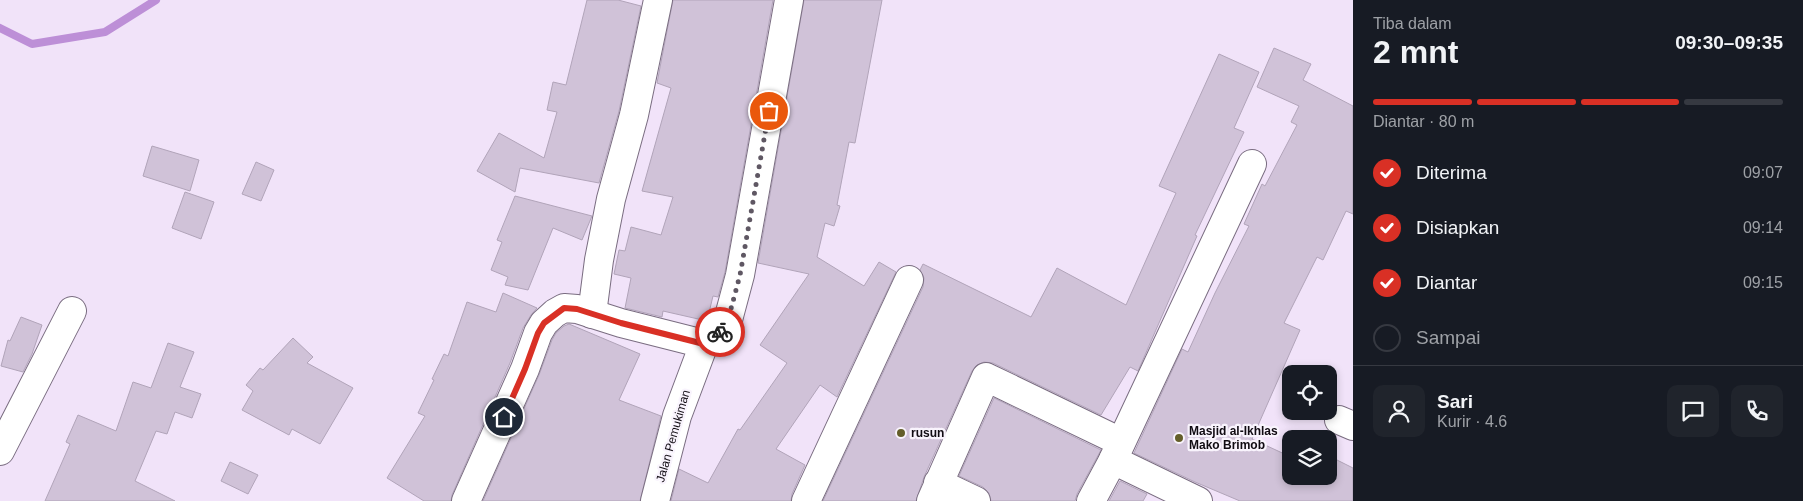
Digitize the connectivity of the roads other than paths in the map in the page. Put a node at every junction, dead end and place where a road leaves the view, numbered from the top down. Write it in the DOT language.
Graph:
graph roads {
  1 [pos="658,0"];
  2 [pos="789,0"];
  3 [pos="1252,164"];
  4 [pos="909,280"];
  5 [pos="72,311"];
  6 [pos="592,314"];
  7 [pos="704,344"];
  8 [pos="0,451"];
  9 [pos="1117,451"];
  10 [pos="934,492"];
  11 [pos="466,501"];
  12 [pos="655,501"];
  13 [pos="806,501"];
  14 [pos="976,501"];
  15 [pos="1091,501"];
  16 [pos="1198,501"];
  1 -- 6 [label="street"];
  2 -- 7 [label="street"];
  3 -- 9 [label="street"];
  4 -- 13 [label="street"];
  5 -- 8 [label="street"];
  6 -- 7 [label="street"];
  6 -- 11 [label="street"];
  7 -- 12 [label="street, Jalan Pemukiman"];
  9 -- 10 [label="street"];
  9 -- 15 [label="street"];
  9 -- 16 [label="street"];
  10 -- 14 [label="street"];
}
